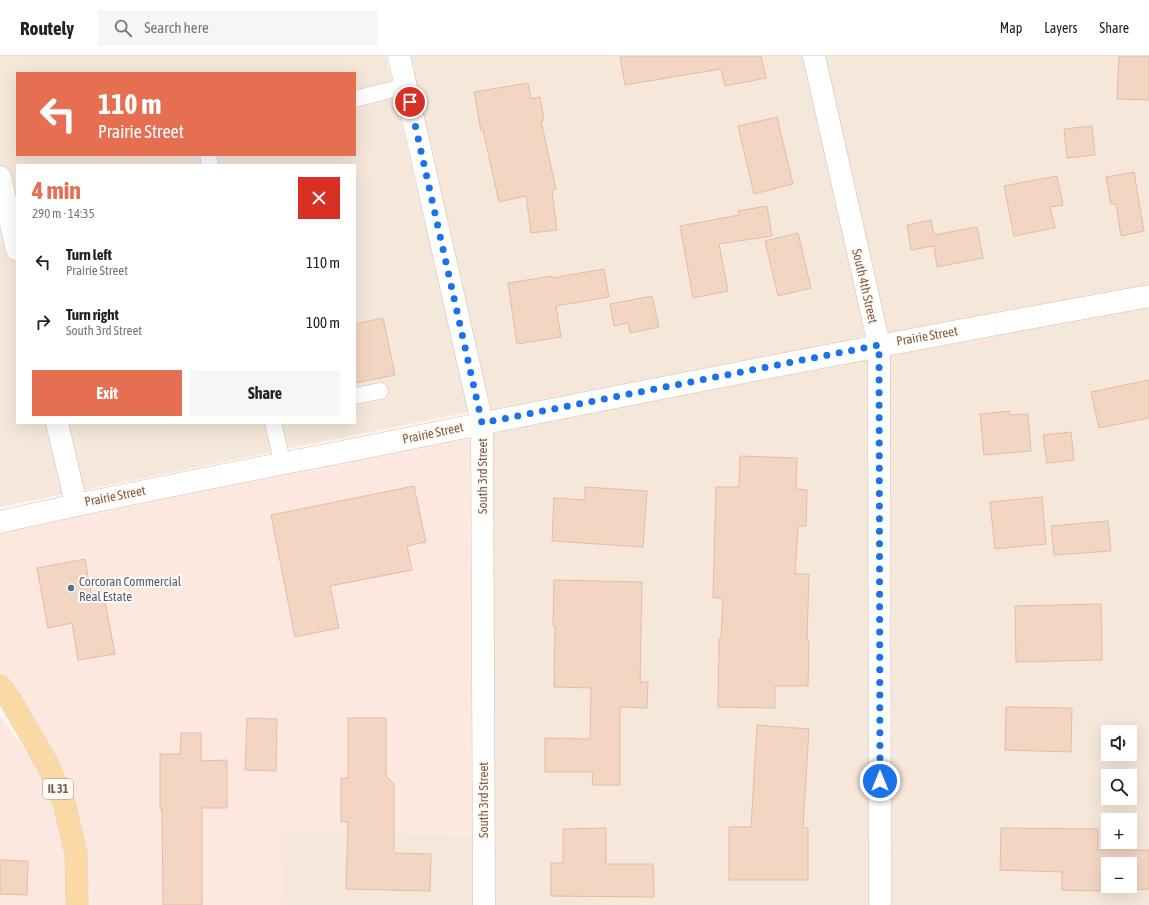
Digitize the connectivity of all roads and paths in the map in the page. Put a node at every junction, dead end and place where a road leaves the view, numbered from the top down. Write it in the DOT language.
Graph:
graph roads {
  1 [pos="399,56"];
  2 [pos="814,56"];
  3 [pos="406,86"];
  4 [pos="356,99"];
  5 [pos="0,177"];
  6 [pos="16,246"];
  7 [pos="1149,296"];
  8 [pos="879,345"];
  9 [pos="380,391"];
  10 [pos="356,396"];
  11 [pos="482,423"];
  12 [pos="57,424"];
  13 [pos="273,424"];
  14 [pos="283,464"];
  15 [pos="76,504"];
  16 [pos="0,522"];
  17 [pos="0,686"];
  18 [pos="77,905"];
  19 [pos="484,905"];
  20 [pos="880,905"];
  1 -- 3 [label="street, South 3rd Street"];
  2 -- 8 [label="street, South 4th Street"];
  3 -- 4 [label="lane"];
  3 -- 11 [label="street, South 3rd Street"];
  5 -- 6 [label="street"];
  7 -- 8 [label="street, Prairie Street"];
  8 -- 11 [label="street, Prairie Street"];
  8 -- 20 [label="street, South 4th Street"];
  9 -- 10 [label="lane"];
  11 -- 14 [label="street, Prairie Street"];
  11 -- 19 [label="street, South 3rd Street"];
  12 -- 15 [label="street"];
  13 -- 14 [label="lane"];
  14 -- 15 [label="street, Prairie Street"];
  15 -- 16 [label="street, Prairie Street"];
  17 -- 18 [label="main road, IL 31"];
}
